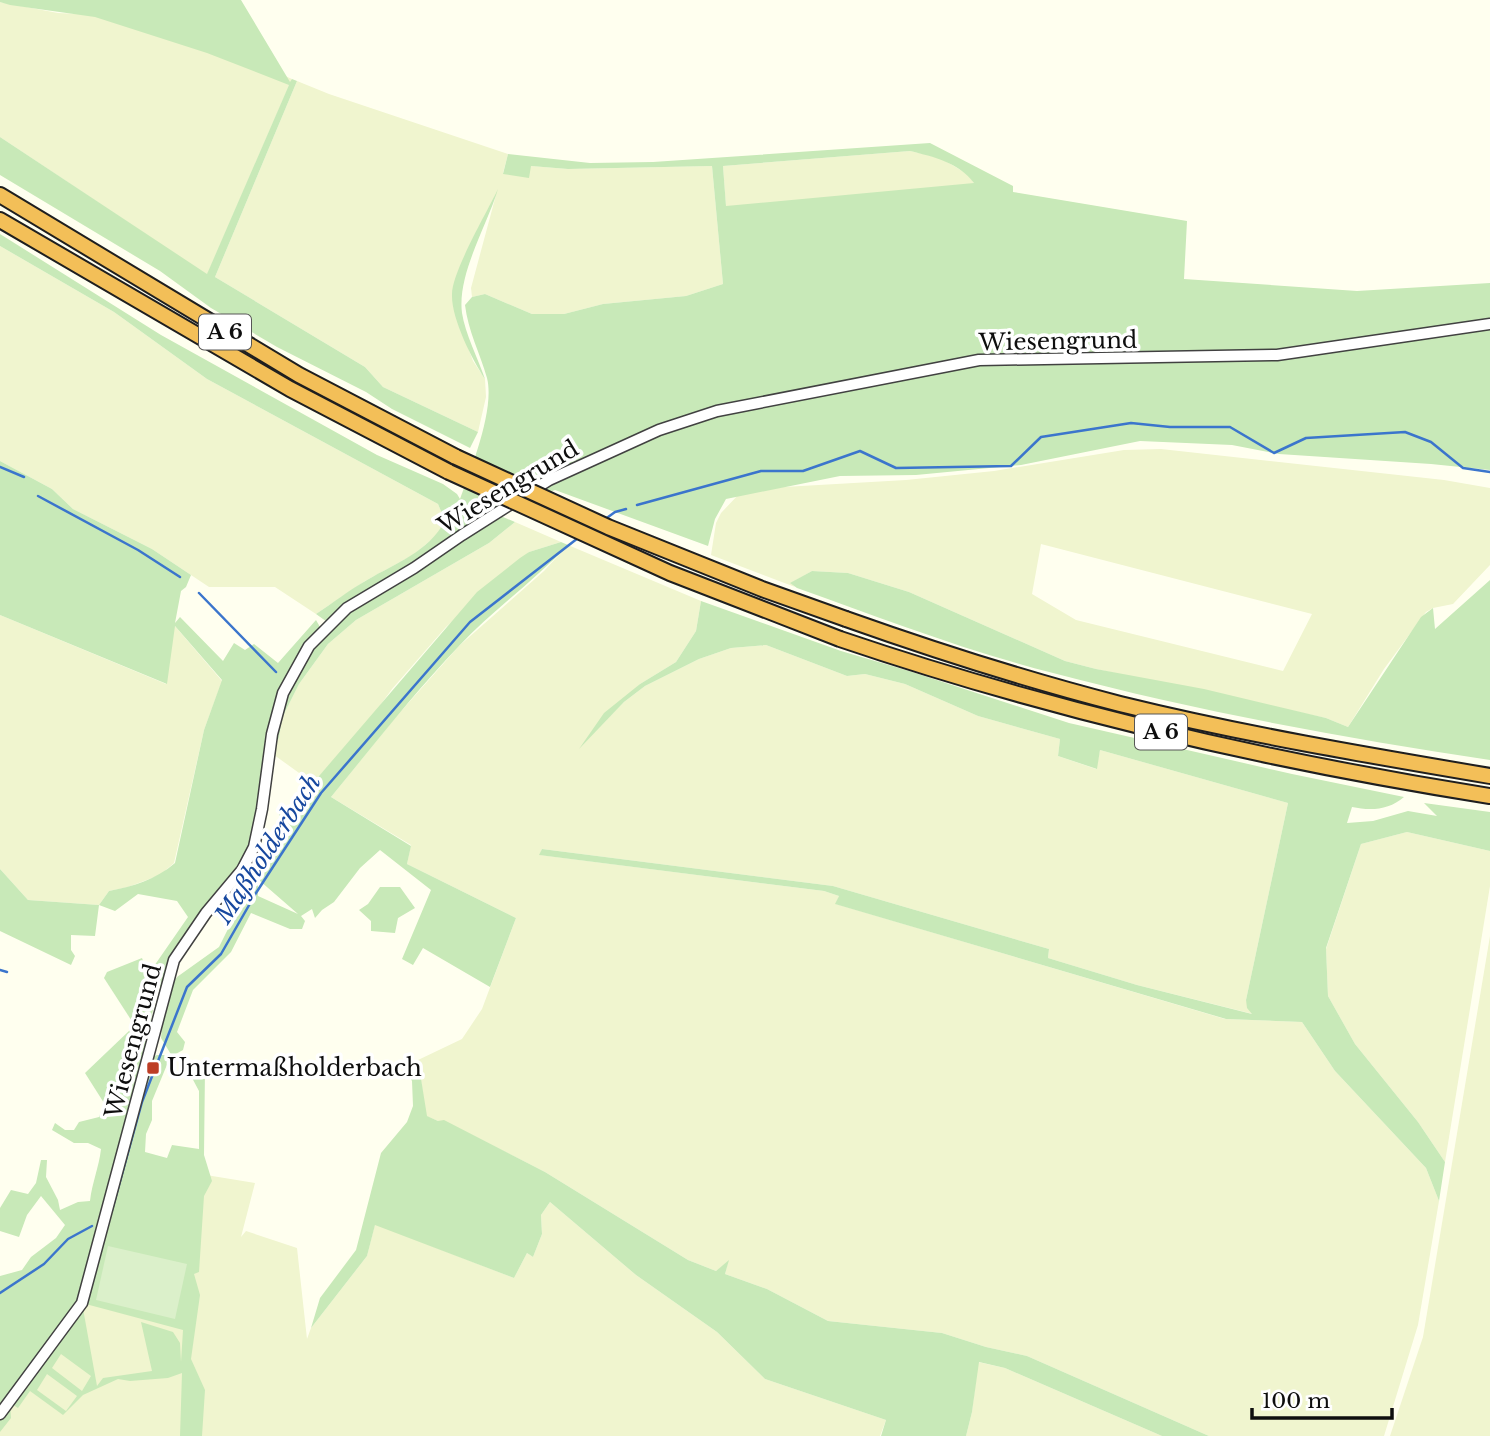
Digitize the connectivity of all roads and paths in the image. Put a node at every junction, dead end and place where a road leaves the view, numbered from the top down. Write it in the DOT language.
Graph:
graph roads {
  1 [pos="0,195"];
  2 [pos="0,220"];
  3 [pos="1490,324"];
  4 [pos="1490,776"];
  5 [pos="1490,796"];
  6 [pos="0,1414"];
  1 -- 4 [label="highway, A 6, bridge"];
  2 -- 5 [label="highway, A 6, bridge"];
  3 -- 6 [label="street, Wiesengrund"];
}
